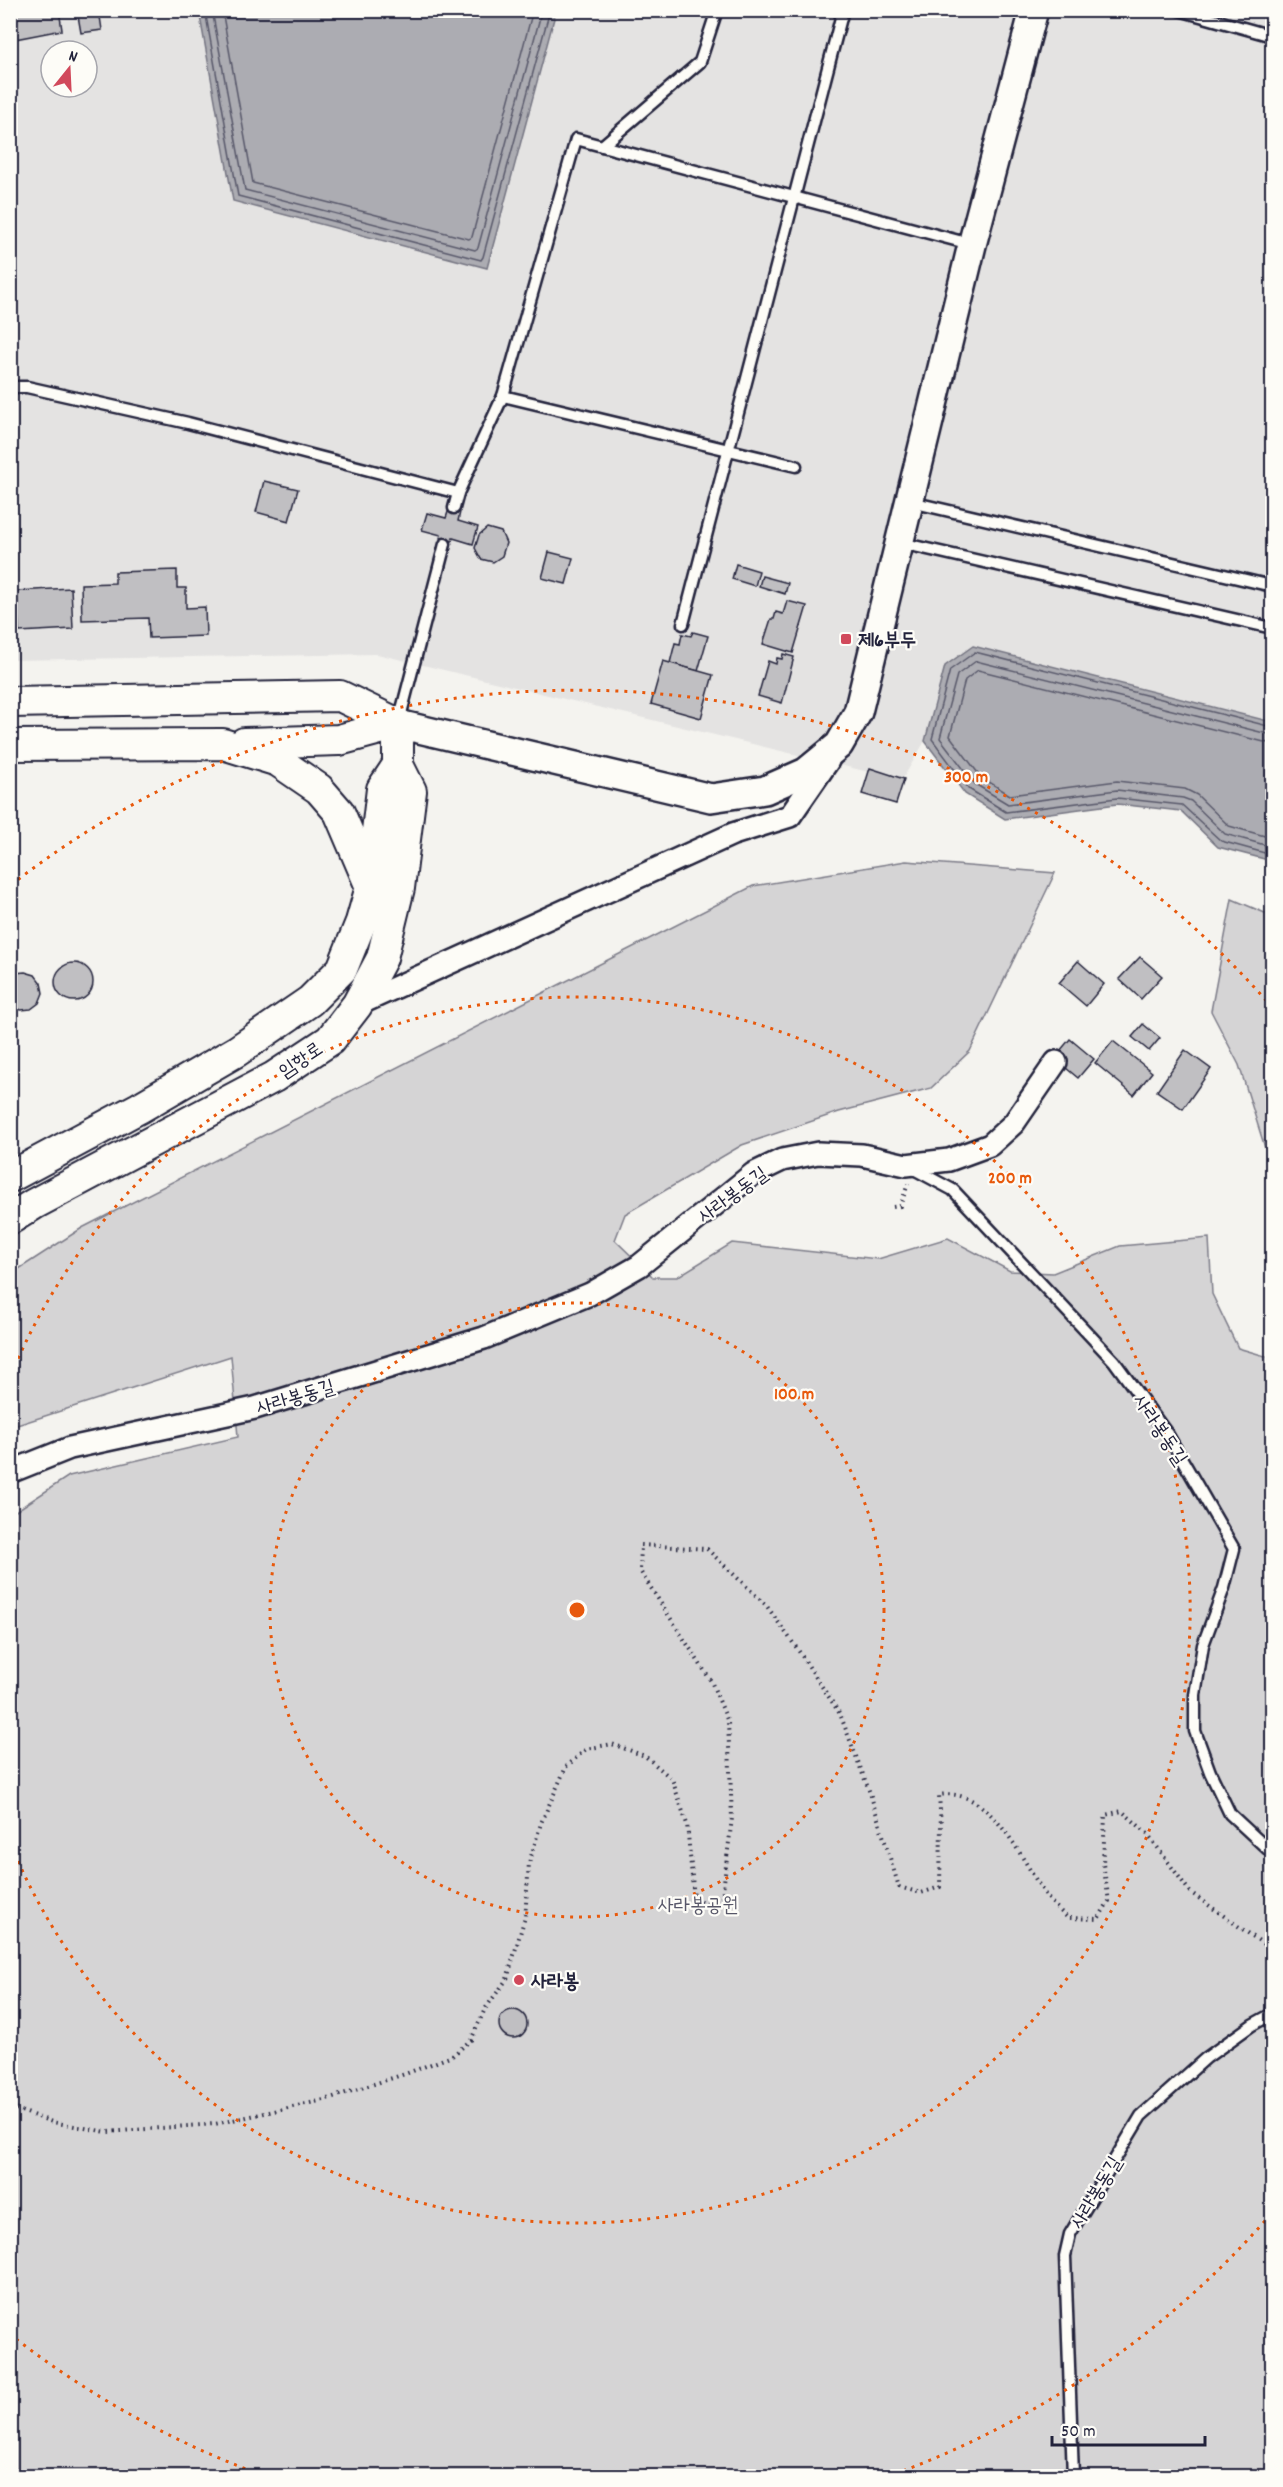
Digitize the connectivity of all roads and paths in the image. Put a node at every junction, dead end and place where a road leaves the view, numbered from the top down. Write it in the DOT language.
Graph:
graph roads {
  1 [pos="717,10"];
  2 [pos="843,10"];
  3 [pos="1034,10"];
  4 [pos="1179,10"];
  5 [pos="1272,36"];
  6 [pos="602,147"];
  7 [pos="794,198"];
  8 [pos="972,245"];
  9 [pos="10,387"];
  10 [pos="503,396"];
  11 [pos="729,450"];
  12 [pos="796,466"];
  13 [pos="458,493"];
  14 [pos="911,502"];
  15 [pos="454,508"];
  16 [pos="901,543"];
  17 [pos="445,544"];
  18 [pos="1272,586"];
  19 [pos="683,624"];
  20 [pos="1272,628"];
  21 [pos="10,702"];
  22 [pos="398,724"];
  23 [pos="223,744"];
  24 [pos="839,744"];
  25 [pos="10,745"];
  26 [pos="398,765"];
  27 [pos="370,887"];
  28 [pos="357,1005"];
  29 [pos="1056,1062"];
  30 [pos="910,1167"];
  31 [pos="10,1177"];
  32 [pos="893,1207"];
  33 [pos="10,1220"];
  34 [pos="10,1472"];
  35 [pos="1272,1853"];
  36 [pos="1272,1950"];
  37 [pos="1272,2014"];
  38 [pos="10,2107"];
  39 [pos="1073,2476"];
  1 -- 6 [label="lane"];
  2 -- 7 [label="lane"];
  3 -- 8 [label="street"];
  4 -- 5 [label="lane"];
  6 -- 7 [label="lane"];
  6 -- 10 [label="lane"];
  7 -- 8 [label="lane"];
  7 -- 11 [label="lane"];
  8 -- 14 [label="street"];
  9 -- 13 [label="lane"];
  10 -- 11 [label="lane"];
  10 -- 13 [label="lane"];
  11 -- 12 [label="lane"];
  11 -- 19 [label="lane"];
  13 -- 15 [label="lane"];
  14 -- 16 [label="street"];
  14 -- 18 [label="lane"];
  16 -- 20 [label="lane"];
  16 -- 24 [label="street"];
  17 -- 22 [label="lane"];
  21 -- 22 [label="main road"];
  22 -- 23 [label="main road"];
  22 -- 24 [label="street"];
  22 -- 26 [label="main road, 임항로"];
  23 -- 25 [label="main road"];
  23 -- 27 [label="main road"];
  24 -- 28 [label="street"];
  26 -- 27 [label="main road"];
  26 -- 28 [label="main road, 임항로"];
  27 -- 31 [label="main road"];
  28 -- 33 [label="main road, 임항로"];
  29 -- 30 [label="street"];
  30 -- 32 [label="path"];
  30 -- 34 [label="street, 사라봉동길"];
  30 -- 35 [label="lane, 사라봉동길"];
  36 -- 38 [label="path"];
  37 -- 39 [label="lane, 사라봉동길"];
}
